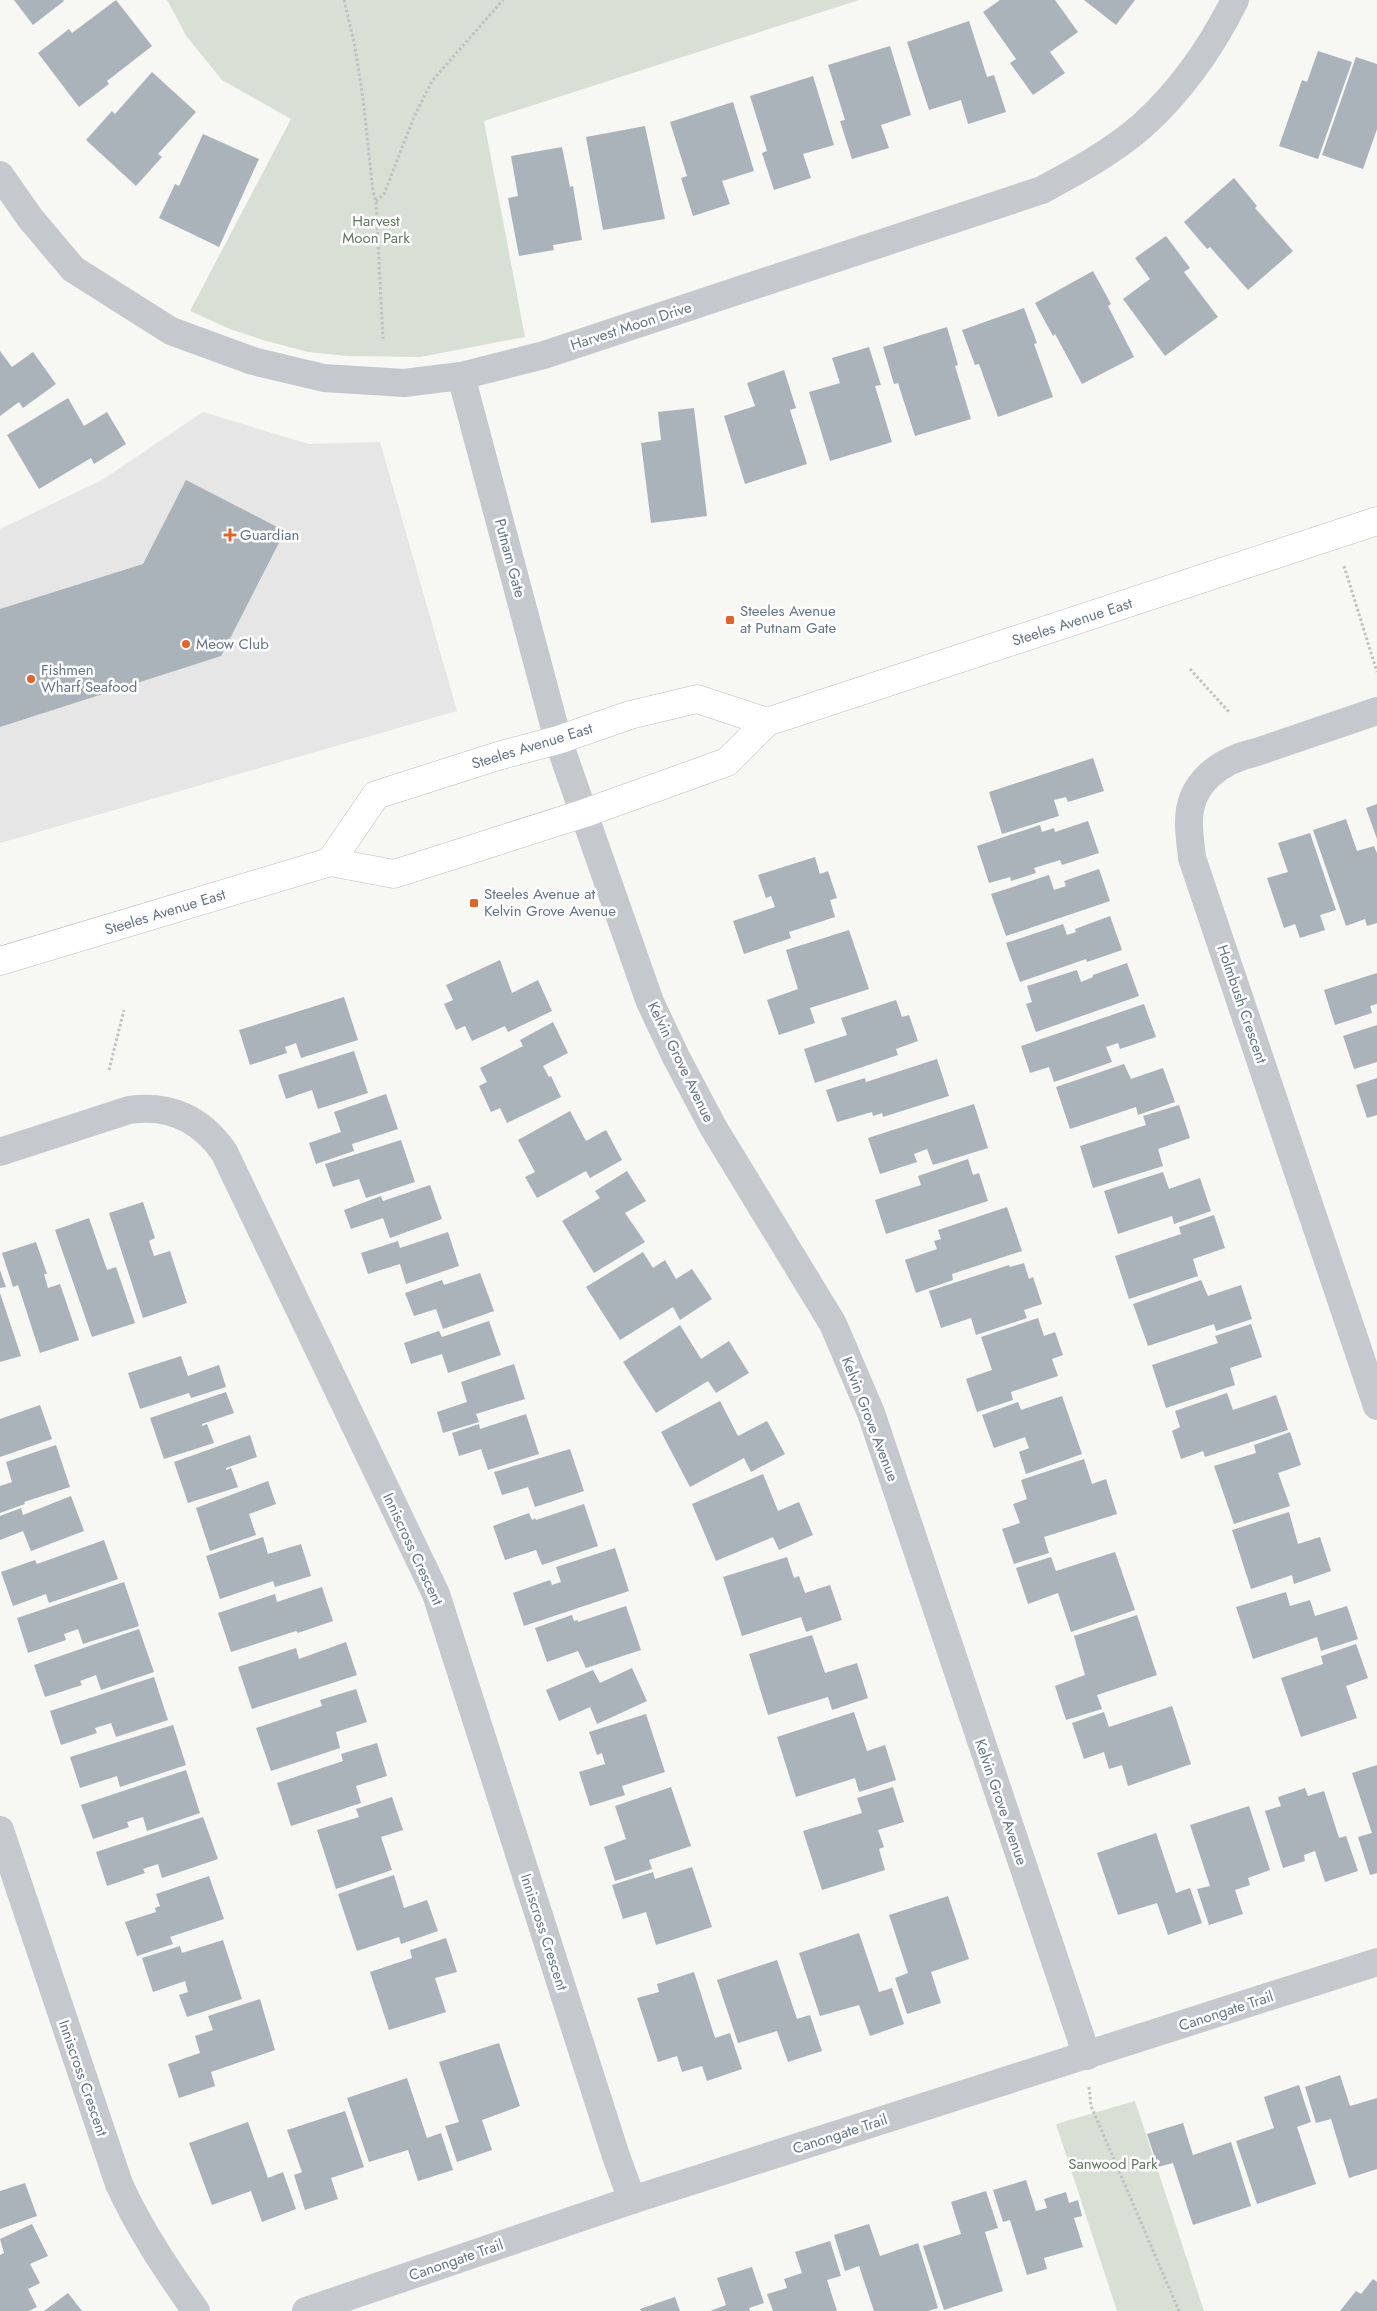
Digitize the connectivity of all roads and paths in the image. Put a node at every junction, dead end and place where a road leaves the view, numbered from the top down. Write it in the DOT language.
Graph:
graph roads {
  1 [pos="344,0"];
  2 [pos="503,0"];
  3 [pos="1236,0"];
  4 [pos="0,175"];
  5 [pos="376,201"];
  6 [pos="383,339"];
  7 [pos="461,376"];
  8 [pos="1377,521"];
  9 [pos="1333,536"];
  10 [pos="1190,669"];
  11 [pos="1377,672"];
  12 [pos="1377,711"];
  13 [pos="1229,712"];
  14 [pos="767,722"];
  15 [pos="558,740"];
  16 [pos="585,813"];
  17 [pos="330,862"];
  18 [pos="0,961"];
  19 [pos="124,1010"];
  20 [pos="108,1070"];
  21 [pos="0,1152"];
  22 [pos="1377,1406"];
  23 [pos="0,1830"];
  24 [pos="1377,1962"];
  25 [pos="1087,2056"];
  26 [pos="632,2200"];
  27 [pos="196,2311"];
  28 [pos="306,2311"];
  29 [pos="1179,2311"];
  1 -- 5 [label="path"];
  2 -- 5 [label="path"];
  3 -- 7 [label="street, Harvest Moon Drive"];
  4 -- 7 [label="street, Harvest Moon Drive"];
  5 -- 6 [label="path"];
  7 -- 15 [label="street, Putnam Gate"];
  8 -- 9 [label="main road, Steeles Avenue East"];
  9 -- 11 [label="path"];
  9 -- 14 [label="main road, Steeles Avenue East"];
  10 -- 13 [label="path"];
  12 -- 22 [label="street, Holmbush Crescent"];
  14 -- 15 [label="main road, Steeles Avenue East"];
  14 -- 16 [label="main road, Steeles Avenue East"];
  15 -- 16 [label="street, Putnam Gate"];
  15 -- 17 [label="main road, Steeles Avenue East"];
  16 -- 17 [label="main road, Steeles Avenue East"];
  16 -- 25 [label="street, Kelvin Grove Avenue"];
  17 -- 18 [label="main road, Steeles Avenue East"];
  19 -- 20 [label="path"];
  21 -- 26 [label="street, Inniscross Crescent"];
  23 -- 27 [label="street, Inniscross Crescent"];
  24 -- 25 [label="street, Canongate Trail"];
  25 -- 26 [label="street, Canongate Trail"];
  25 -- 29 [label="path"];
  26 -- 28 [label="street, Canongate Trail"];
}
